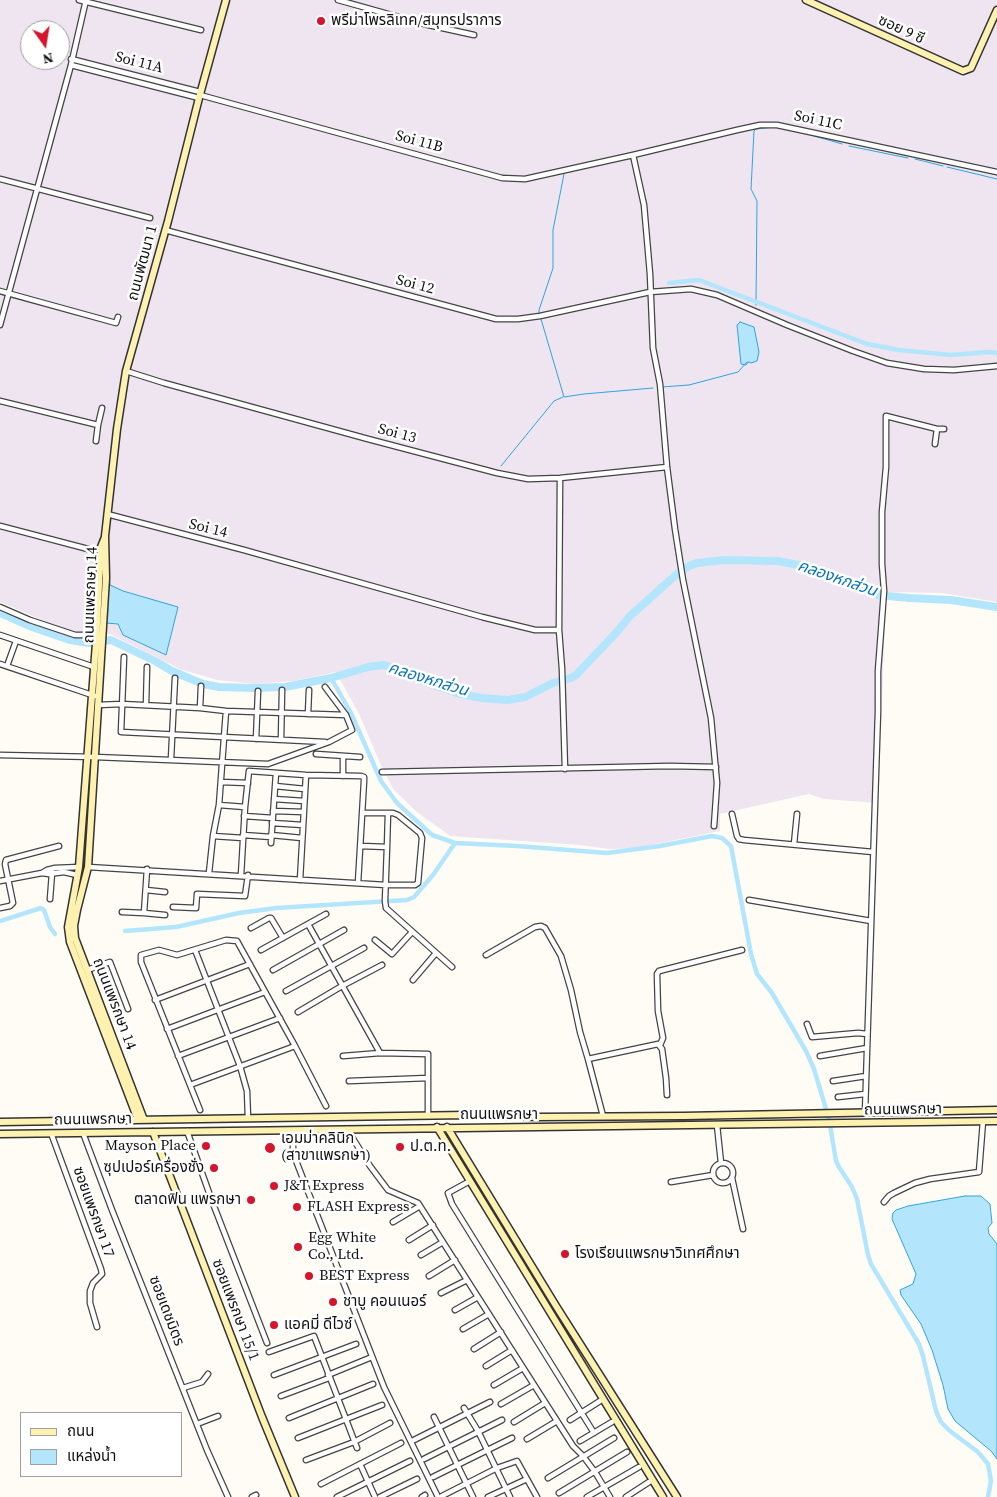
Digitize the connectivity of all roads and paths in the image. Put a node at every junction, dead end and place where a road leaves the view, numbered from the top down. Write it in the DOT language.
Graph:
graph roads {
  1 [pos="79,0"];
  2 [pos="226,0"];
  3 [pos="338,0"];
  4 [pos="806,0"];
  5 [pos="85,1"];
  6 [pos="997,10"];
  7 [pos="201,30"];
  8 [pos="474,35"];
  9 [pos="71,62"];
  10 [pos="200,95"];
  11 [pos="633,155"];
  12 [pos="997,172"];
  13 [pos="0,179"];
  14 [pos="37,189"];
  15 [pos="150,218"];
  16 [pos="165,230"];
  17 [pos="0,291"];
  18 [pos="650,292"];
  19 [pos="9,294"];
  20 [pos="118,317"];
  21 [pos="0,325"];
  22 [pos="997,366"];
  23 [pos="126,370"];
  24 [pos="0,400"];
  25 [pos="102,408"];
  26 [pos="98,426"];
  27 [pos="937,429"];
  28 [pos="944,429"];
  29 [pos="96,440"];
  30 [pos="935,444"];
  31 [pos="667,467"];
  32 [pos="560,478"];
  33 [pos="107,514"];
  34 [pos="0,526"];
  35 [pos="105,536"];
  36 [pos="88,549"];
  37 [pos="0,607"];
  38 [pos="559,630"];
  39 [pos="98,632"];
  40 [pos="0,635"];
  41 [pos="16,641"];
  42 [pos="98,651"];
  43 [pos="124,657"];
  44 [pos="0,664"];
  45 [pos="7,666"];
  46 [pos="94,667"];
  47 [pos="147,667"];
  48 [pos="175,678"];
  49 [pos="201,686"];
  50 [pos="325,686"];
  51 [pos="282,690"];
  52 [pos="308,690"];
  53 [pos="258,691"];
  54 [pos="95,696"];
  55 [pos="122,704"];
  56 [pos="98,705"];
  57 [pos="146,705"];
  58 [pos="174,706"];
  59 [pos="200,708"];
  60 [pos="226,711"];
  61 [pos="257,712"];
  62 [pos="282,713"];
  63 [pos="308,714"];
  64 [pos="346,715"];
  65 [pos="173,734"];
  66 [pos="224,737"];
  67 [pos="256,738"];
  68 [pos="281,740"];
  69 [pos="329,742"];
  70 [pos="316,754"];
  71 [pos="0,756"];
  72 [pos="344,756"];
  73 [pos="360,756"];
  74 [pos="87,757"];
  75 [pos="95,757"];
  76 [pos="171,759"];
  77 [pos="222,762"];
  78 [pos="716,767"];
  79 [pos="565,769"];
  80 [pos="382,772"];
  81 [pos="276,773"];
  82 [pos="306,775"];
  83 [pos="343,776"];
  84 [pos="222,782"];
  85 [pos="248,784"];
  86 [pos="275,786"];
  87 [pos="305,789"];
  88 [pos="274,799"];
  89 [pos="304,800"];
  90 [pos="219,805"];
  91 [pos="245,807"];
  92 [pos="273,811"];
  93 [pos="304,812"];
  94 [pos="363,813"];
  95 [pos="388,813"];
  96 [pos="732,814"];
  97 [pos="797,814"];
  98 [pos="244,816"];
  99 [pos="272,820"];
  100 [pos="303,825"];
  101 [pos="714,826"];
  102 [pos="213,836"];
  103 [pos="243,836"];
  104 [pos="271,836"];
  105 [pos="302,838"];
  106 [pos="271,843"];
  107 [pos="794,844"];
  108 [pos="59,846"];
  109 [pos="361,846"];
  110 [pos="387,847"];
  111 [pos="873,852"];
  112 [pos="80,857"];
  113 [pos="89,858"];
  114 [pos="79,866"];
  115 [pos="88,867"];
  116 [pos="147,870"];
  117 [pos="52,871"];
  118 [pos="210,873"];
  119 [pos="77,875"];
  120 [pos="86,875"];
  121 [pos="241,875"];
  122 [pos="248,875"];
  123 [pos="9,880"];
  124 [pos="300,880"];
  125 [pos="0,881"];
  126 [pos="358,883"];
  127 [pos="386,885"];
  128 [pos="146,890"];
  129 [pos="165,892"];
  130 [pos="50,898"];
  131 [pos="749,900"];
  132 [pos="173,907"];
  133 [pos="0,908"];
  134 [pos="122,912"];
  135 [pos="144,913"];
  136 [pos="326,914"];
  137 [pos="165,915"];
  138 [pos="871,921"];
  139 [pos="308,924"];
  140 [pos="251,928"];
  141 [pos="344,930"];
  142 [pos="412,932"];
  143 [pos="283,938"];
  144 [pos="375,940"];
  145 [pos="319,944"];
  146 [pos="364,948"];
  147 [pos="196,950"];
  148 [pos="261,950"];
  149 [pos="742,950"];
  150 [pos="436,953"];
  151 [pos="486,955"];
  152 [pos="250,964"];
  153 [pos="382,965"];
  154 [pos="331,966"];
  155 [pos="452,967"];
  156 [pos="87,970"];
  157 [pos="273,970"];
  158 [pos="207,980"];
  159 [pos="413,980"];
  160 [pos="342,986"];
  161 [pos="286,991"];
  162 [pos="265,992"];
  163 [pos="155,1000"];
  164 [pos="128,1009"];
  165 [pos="218,1010"];
  166 [pos="298,1012"];
  167 [pos="280,1018"];
  168 [pos="807,1024"];
  169 [pos="167,1029"];
  170 [pos="867,1034"];
  171 [pos="228,1036"];
  172 [pos="660,1045"];
  173 [pos="295,1046"];
  174 [pos="867,1048"];
  175 [pos="380,1054"];
  176 [pos="178,1056"];
  177 [pos="343,1056"];
  178 [pos="820,1056"];
  179 [pos="588,1059"];
  180 [pos="240,1066"];
  181 [pos="866,1076"];
  182 [pos="428,1078"];
  183 [pos="350,1080"];
  184 [pos="833,1081"];
  185 [pos="190,1085"];
  186 [pos="865,1094"];
  187 [pos="667,1095"];
  188 [pos="838,1097"];
  189 [pos="326,1106"];
  190 [pos="200,1110"];
  191 [pos="997,1110"];
  192 [pos="865,1113"];
  193 [pos="428,1116"];
  194 [pos="506,1116"];
  195 [pos="603,1116"];
  196 [pos="248,1118"];
  197 [pos="141,1120"];
  198 [pos="983,1121"];
  199 [pos="997,1121"];
  200 [pos="0,1122"];
  201 [pos="717,1125"];
  202 [pos="437,1127"];
  203 [pos="447,1127"];
  204 [pos="506,1128"];
  205 [pos="347,1129"];
  206 [pos="293,1130"];
  207 [pos="187,1131"];
  208 [pos="154,1132"];
  209 [pos="51,1133"];
  210 [pos="84,1133"];
  211 [pos="0,1134"];
  212 [pos="720,1163"];
  213 [pos="713,1175"];
  214 [pos="732,1178"];
  215 [pos="470,1181"];
  216 [pos="670,1182"];
  217 [pos="884,1202"];
  218 [pos="420,1206"];
  219 [pos="393,1222"];
  220 [pos="433,1225"];
  221 [pos="743,1228"];
  222 [pos="409,1240"];
  223 [pos="443,1242"];
  224 [pos="421,1256"];
  225 [pos="455,1260"];
  226 [pos="429,1276"];
  227 [pos="467,1280"];
  228 [pos="442,1293"];
  229 [pos="478,1297"];
  230 [pos="455,1310"];
  231 [pos="489,1314"];
  232 [pos="97,1327"];
  233 [pos="463,1328"];
  234 [pos="501,1332"];
  235 [pos="267,1343"];
  236 [pos="356,1344"];
  237 [pos="474,1349"];
  238 [pos="512,1350"];
  239 [pos="269,1352"];
  240 [pos="321,1357"];
  241 [pos="372,1357"];
  242 [pos="486,1366"];
  243 [pos="523,1368"];
  244 [pos="208,1374"];
  245 [pos="274,1375"];
  246 [pos="329,1377"];
  247 [pos="373,1384"];
  248 [pos="494,1385"];
  249 [pos="534,1385"];
  250 [pos="183,1388"];
  251 [pos="281,1396"];
  252 [pos="338,1399"];
  253 [pos="600,1401"];
  254 [pos="490,1402"];
  255 [pos="545,1403"];
  256 [pos="501,1404"];
  257 [pos="382,1405"];
  258 [pos="464,1408"];
  259 [pos="582,1412"];
  260 [pos="467,1414"];
  261 [pos="218,1416"];
  262 [pos="434,1417"];
  263 [pos="289,1418"];
  264 [pos="345,1420"];
  265 [pos="502,1420"];
  266 [pos="570,1420"];
  267 [pos="557,1421"];
  268 [pos="514,1422"];
  269 [pos="612,1422"];
  270 [pos="390,1423"];
  271 [pos="197,1424"];
  272 [pos="439,1428"];
  273 [pos="478,1431"];
  274 [pos="594,1433"];
  275 [pos="298,1438"];
  276 [pos="512,1438"];
  277 [pos="614,1438"];
  278 [pos="528,1439"];
  279 [pos="414,1440"];
  280 [pos="580,1441"];
  281 [pos="354,1442"];
  282 [pos="401,1443"];
  283 [pos="448,1447"];
  284 [pos="357,1448"];
  285 [pos="487,1450"];
  286 [pos="627,1452"];
  287 [pos="583,1456"];
  288 [pos="424,1459"];
  289 [pos="306,1460"];
  290 [pos="410,1461"];
  291 [pos="360,1464"];
  292 [pos="456,1466"];
  293 [pos="639,1467"];
  294 [pos="497,1468"];
  295 [pos="595,1472"];
  296 [pos="433,1477"];
  297 [pos="548,1478"];
  298 [pos="417,1479"];
  299 [pos="527,1479"];
  300 [pos="368,1481"];
  301 [pos="649,1482"];
  302 [pos="321,1484"];
  303 [pos="466,1485"];
  304 [pos="604,1487"];
  305 [pos="506,1488"];
  306 [pos="559,1493"];
  307 [pos="228,1497"];
  308 [pos="295,1497"];
  309 [pos="337,1497"];
  310 [pos="375,1497"];
  311 [pos="380,1497"];
  312 [pos="440,1497"];
  313 [pos="473,1497"];
  314 [pos="488,1497"];
  315 [pos="510,1497"];
  316 [pos="537,1497"];
  317 [pos="587,1497"];
  318 [pos="610,1497"];
  319 [pos="626,1497"];
  320 [pos="663,1497"];
  321 [pos="677,1497"];
  1 -- 5 [label="street"];
  2 -- 10 [label="main road, ถนนพัฒนา 1"];
  3 -- 8 [label="street"];
  4 -- 6 [label="main road, ซอย 9 ซี"];
  5 -- 7 [label="street"];
  5 -- 9 [label="street"];
  9 -- 10 [label="street, Soi 11B"];
  9 -- 14 [label="street"];
  10 -- 11 [label="street, Soi 11B"];
  10 -- 16 [label="main road, ถนนพัฒนา 1"];
  11 -- 12 [label="street, Soi 11C"];
  11 -- 18 [label="street"];
  13 -- 14 [label="street"];
  14 -- 15 [label="street"];
  14 -- 19 [label="street"];
  16 -- 18 [label="street, Soi 12"];
  16 -- 23 [label="main road, ถนนพัฒนา 1"];
  17 -- 19 [label="street"];
  18 -- 22 [label="street, Soi 12"];
  18 -- 31 [label="street"];
  19 -- 20 [label="street"];
  19 -- 21 [label="street"];
  23 -- 32 [label="street, Soi 13"];
  23 -- 33 [label="main road, ถนนพัฒนา 1"];
  24 -- 26 [label="street"];
  25 -- 26 [label="street"];
  26 -- 29 [label="street"];
  27 -- 28 [label="street"];
  27 -- 30 [label="street"];
  27 -- 111 [label="street"];
  31 -- 32 [label="street, Soi 13"];
  31 -- 78 [label="street"];
  32 -- 38 [label="street"];
  33 -- 35 [label="main road, ถนนพัฒนา 1"];
  33 -- 38 [label="street, Soi 14"];
  34 -- 36 [label="street"];
  35 -- 39 [label="main road, ถนนแพรกษา 14"];
  37 -- 39 [label="street"];
  38 -- 79 [label="street"];
  39 -- 42 [label="main road, ถนนแพรกษา 14"];
  40 -- 41 [label="street"];
  41 -- 45 [label="street"];
  41 -- 46 [label="street"];
  42 -- 46 [label="main road, ถนนแพรกษา 14"];
  42 -- 54 [label="main road, ถนนแพรกษา 14"];
  43 -- 55 [label="street"];
  44 -- 45 [label="street"];
  45 -- 54 [label="street"];
  46 -- 54 [label="main road, ถนนแพรกษา 14"];
  47 -- 57 [label="street"];
  48 -- 58 [label="street"];
  49 -- 59 [label="street"];
  50 -- 64 [label="street"];
  51 -- 62 [label="street"];
  52 -- 63 [label="street"];
  53 -- 61 [label="street"];
  54 -- 56 [label="main road, ถนนแพรกษา 14"];
  54 -- 74 [label="main road, ถนนแพรกษา 14"];
  55 -- 56 [label="street"];
  55 -- 57 [label="street"];
  55 -- 65 [label="street"];
  56 -- 75 [label="main road, ถนนแพรกษา 14"];
  57 -- 58 [label="street"];
  58 -- 59 [label="street"];
  58 -- 65 [label="street"];
  59 -- 60 [label="street"];
  60 -- 61 [label="street"];
  60 -- 66 [label="street"];
  61 -- 62 [label="street"];
  61 -- 67 [label="street"];
  62 -- 63 [label="street"];
  62 -- 68 [label="street"];
  63 -- 64 [label="street"];
  64 -- 69 [label="street"];
  65 -- 66 [label="street"];
  65 -- 76 [label="street"];
  66 -- 67 [label="street"];
  66 -- 77 [label="street"];
  67 -- 68 [label="street"];
  68 -- 69 [label="street"];
  69 -- 77 [label="street"];
  70 -- 72 [label="street"];
  71 -- 74 [label="street"];
  72 -- 73 [label="street"];
  72 -- 83 [label="street"];
  74 -- 75 [label="street"];
  74 -- 112 [label="main road, ถนนแพรกษา 14"];
  75 -- 76 [label="street"];
  75 -- 113 [label="main road, ถนนแพรกษา 14"];
  76 -- 77 [label="street"];
  77 -- 84 [label="street"];
  78 -- 79 [label="street"];
  78 -- 101 [label="street"];
  79 -- 80 [label="street"];
  81 -- 82 [label="street"];
  81 -- 85 [label="street"];
  81 -- 86 [label="street"];
  82 -- 83 [label="street"];
  82 -- 87 [label="street"];
  83 -- 94 [label="street"];
  84 -- 85 [label="street"];
  84 -- 90 [label="street"];
  85 -- 91 [label="street"];
  86 -- 87 [label="street"];
  86 -- 88 [label="street"];
  87 -- 89 [label="street"];
  88 -- 89 [label="street"];
  88 -- 92 [label="street"];
  89 -- 93 [label="street"];
  90 -- 91 [label="street"];
  90 -- 102 [label="street"];
  91 -- 98 [label="street"];
  92 -- 93 [label="street"];
  92 -- 99 [label="street"];
  93 -- 100 [label="street"];
  94 -- 95 [label="street"];
  94 -- 109 [label="street"];
  95 -- 110 [label="street"];
  95 -- 127 [label="street"];
  96 -- 107 [label="street"];
  97 -- 107 [label="street"];
  98 -- 99 [label="street"];
  98 -- 103 [label="street"];
  99 -- 100 [label="street"];
  99 -- 104 [label="street"];
  100 -- 105 [label="street"];
  102 -- 103 [label="street"];
  102 -- 118 [label="street"];
  103 -- 104 [label="street"];
  103 -- 121 [label="street"];
  104 -- 105 [label="street"];
  104 -- 106 [label="street"];
  105 -- 124 [label="street"];
  107 -- 111 [label="street"];
  108 -- 123 [label="street"];
  109 -- 110 [label="street"];
  109 -- 126 [label="street"];
  110 -- 127 [label="street"];
  111 -- 138 [label="street"];
  112 -- 113 [label="main road"];
  112 -- 114 [label="main road, ถนนแพรกษา 14"];
  113 -- 115 [label="main road, ถนนแพรกษา 14"];
  114 -- 117 [label="street"];
  114 -- 119 [label="main road, ถนนแพรกษา 14"];
  115 -- 116 [label="street"];
  115 -- 120 [label="main road, ถนนแพรกษา 14"];
  116 -- 118 [label="street"];
  116 -- 128 [label="street"];
  117 -- 119 [label="street"];
  117 -- 123 [label="street"];
  117 -- 130 [label="street"];
  118 -- 121 [label="street"];
  119 -- 120 [label="main road"];
  119 -- 197 [label="main road, ถนนแพรกษา 14"];
  120 -- 156 [label="main road, ถนนแพรกษา 14"];
  121 -- 122 [label="street"];
  122 -- 124 [label="street"];
  122 -- 132 [label="street"];
  123 -- 125 [label="street"];
  123 -- 133 [label="street"];
  124 -- 126 [label="street"];
  126 -- 127 [label="street"];
  127 -- 142 [label="street"];
  128 -- 129 [label="street"];
  128 -- 135 [label="street"];
  131 -- 138 [label="street"];
  134 -- 135 [label="street"];
  135 -- 137 [label="street"];
  136 -- 139 [label="street"];
  138 -- 170 [label="street"];
  139 -- 143 [label="street"];
  139 -- 145 [label="street"];
  140 -- 143 [label="street"];
  141 -- 145 [label="street"];
  142 -- 144 [label="street"];
  142 -- 150 [label="street"];
  143 -- 148 [label="street"];
  145 -- 154 [label="street"];
  145 -- 157 [label="street"];
  146 -- 154 [label="street"];
  147 -- 152 [label="street"];
  147 -- 158 [label="street"];
  147 -- 163 [label="street"];
  149 -- 172 [label="street"];
  150 -- 155 [label="street"];
  150 -- 159 [label="street"];
  151 -- 179 [label="street"];
  152 -- 158 [label="street"];
  152 -- 162 [label="street"];
  153 -- 160 [label="street"];
  154 -- 160 [label="street"];
  154 -- 161 [label="street"];
  156 -- 164 [label="street"];
  156 -- 197 [label="main road, ถนนแพรกษา 14"];
  158 -- 163 [label="street"];
  158 -- 165 [label="street"];
  160 -- 166 [label="street"];
  160 -- 175 [label="street"];
  162 -- 165 [label="street"];
  162 -- 167 [label="street"];
  163 -- 169 [label="street"];
  165 -- 169 [label="street"];
  165 -- 171 [label="street"];
  167 -- 171 [label="street"];
  167 -- 173 [label="street"];
  168 -- 170 [label="street"];
  169 -- 176 [label="street"];
  170 -- 174 [label="street"];
  171 -- 176 [label="street"];
  171 -- 180 [label="street"];
  172 -- 179 [label="street"];
  172 -- 187 [label="street"];
  173 -- 180 [label="street"];
  173 -- 189 [label="street"];
  174 -- 178 [label="street"];
  174 -- 181 [label="street"];
  175 -- 177 [label="street"];
  175 -- 182 [label="street"];
  176 -- 185 [label="street"];
  179 -- 195 [label="street"];
  180 -- 185 [label="street"];
  180 -- 196 [label="street"];
  181 -- 184 [label="street"];
  181 -- 186 [label="street"];
  182 -- 183 [label="street"];
  182 -- 193 [label="street"];
  185 -- 190 [label="street"];
  186 -- 188 [label="street"];
  186 -- 192 [label="street"];
  191 -- 192 [label="main road, ถนนแพรกษา"];
  192 -- 195 [label="main road, ถนนแพรกษา"];
  193 -- 194 [label="main road, ถนนแพรกษา"];
  193 -- 196 [label="main road, ถนนแพรกษา"];
  194 -- 195 [label="main road, ถนนแพรกษา"];
  194 -- 204 [label="main road"];
  196 -- 197 [label="main road, ถนนแพรกษา"];
  197 -- 200 [label="main road, ถนนแพรกษา"];
  198 -- 199 [label="main road, ถนนแพรกษา"];
  198 -- 201 [label="main road, ถนนแพรกษา"];
  198 -- 217 [label="street"];
  201 -- 204 [label="main road, ถนนแพรกษา"];
  201 -- 212 [label="street"];
  202 -- 203 [label="main road, ถนนแพรกษา"];
  202 -- 205 [label="main road, ถนนแพรกษา"];
  202 -- 215 [label="main road"];
  203 -- 204 [label="main road, ถนนแพรกษา"];
  203 -- 321 [label="main road"];
  205 -- 206 [label="main road, ถนนแพรกษา"];
  205 -- 218 [label="street"];
  206 -- 207 [label="main road, ถนนแพรกษา"];
  206 -- 241 [label="street"];
  207 -- 208 [label="main road, ถนนแพรกษา"];
  207 -- 235 [label="street"];
  208 -- 210 [label="main road, ถนนแพรกษา"];
  208 -- 308 [label="main road, ซอยแพรกษา 15/1"];
  209 -- 210 [label="main road, ถนนแพรกษา"];
  209 -- 211 [label="main road, ถนนแพรกษา"];
  209 -- 232 [label="street, ซอยแพรกษา 17"];
  210 -- 250 [label="street, ซอยเดชมิตร"];
  212 -- 213 [label="street"];
  212 -- 214 [label="street"];
  213 -- 214 [label="street"];
  213 -- 216 [label="street"];
  214 -- 221 [label="street"];
  215 -- 259 [label="street"];
  215 -- 320 [label="main road"];
  218 -- 219 [label="street"];
  218 -- 220 [label="street"];
  220 -- 222 [label="street"];
  220 -- 223 [label="street"];
  223 -- 224 [label="street"];
  223 -- 225 [label="street"];
  225 -- 226 [label="street"];
  225 -- 227 [label="street"];
  227 -- 228 [label="street"];
  227 -- 229 [label="street"];
  229 -- 230 [label="street"];
  229 -- 231 [label="street"];
  231 -- 233 [label="street"];
  231 -- 234 [label="street"];
  234 -- 237 [label="street"];
  234 -- 238 [label="street"];
  236 -- 240 [label="street"];
  238 -- 242 [label="street"];
  238 -- 243 [label="street"];
  239 -- 240 [label="street"];
  240 -- 245 [label="street"];
  240 -- 246 [label="street"];
  241 -- 246 [label="street"];
  241 -- 312 [label="street"];
  243 -- 248 [label="street"];
  243 -- 249 [label="street"];
  244 -- 250 [label="street"];
  246 -- 251 [label="street"];
  246 -- 252 [label="street"];
  247 -- 252 [label="street"];
  249 -- 255 [label="street"];
  249 -- 256 [label="street"];
  250 -- 271 [label="street, ซอยเดชมิตร"];
  252 -- 263 [label="street"];
  252 -- 264 [label="street"];
  253 -- 259 [label="street"];
  254 -- 260 [label="street"];
  255 -- 267 [label="street"];
  255 -- 268 [label="street"];
  257 -- 264 [label="street"];
  258 -- 260 [label="street"];
  259 -- 266 [label="street"];
  259 -- 274 [label="street"];
  260 -- 272 [label="street"];
  260 -- 273 [label="street"];
  261 -- 271 [label="street"];
  262 -- 272 [label="street"];
  264 -- 275 [label="street"];
  264 -- 281 [label="street"];
  265 -- 273 [label="street"];
  267 -- 278 [label="street"];
  267 -- 287 [label="street"];
  269 -- 274 [label="street"];
  270 -- 281 [label="street"];
  271 -- 307 [label="street, ซอยเดชมิตร"];
  272 -- 279 [label="street"];
  272 -- 283 [label="street"];
  273 -- 283 [label="street"];
  273 -- 285 [label="street"];
  274 -- 280 [label="street"];
  276 -- 285 [label="street"];
  277 -- 287 [label="street"];
  281 -- 284 [label="street"];
  281 -- 289 [label="street"];
  282 -- 291 [label="street"];
  283 -- 288 [label="street"];
  283 -- 292 [label="street"];
  285 -- 292 [label="street"];
  285 -- 294 [label="street"];
  286 -- 295 [label="street"];
  287 -- 295 [label="street"];
  287 -- 297 [label="street"];
  290 -- 300 [label="street"];
  291 -- 300 [label="street"];
  291 -- 302 [label="street"];
  292 -- 296 [label="street"];
  292 -- 303 [label="street"];
  293 -- 304 [label="street"];
  294 -- 299 [label="street"];
  294 -- 303 [label="street"];
  294 -- 305 [label="street"];
  295 -- 304 [label="street"];
  295 -- 306 [label="street"];
  298 -- 311 [label="street"];
  299 -- 305 [label="street"];
  299 -- 316 [label="street"];
  300 -- 309 [label="street"];
  300 -- 310 [label="street"];
  301 -- 319 [label="street"];
  303 -- 312 [label="street"];
  303 -- 313 [label="street"];
  304 -- 317 [label="street"];
  304 -- 318 [label="street"];
  305 -- 314 [label="street"];
  305 -- 315 [label="street"];
}
